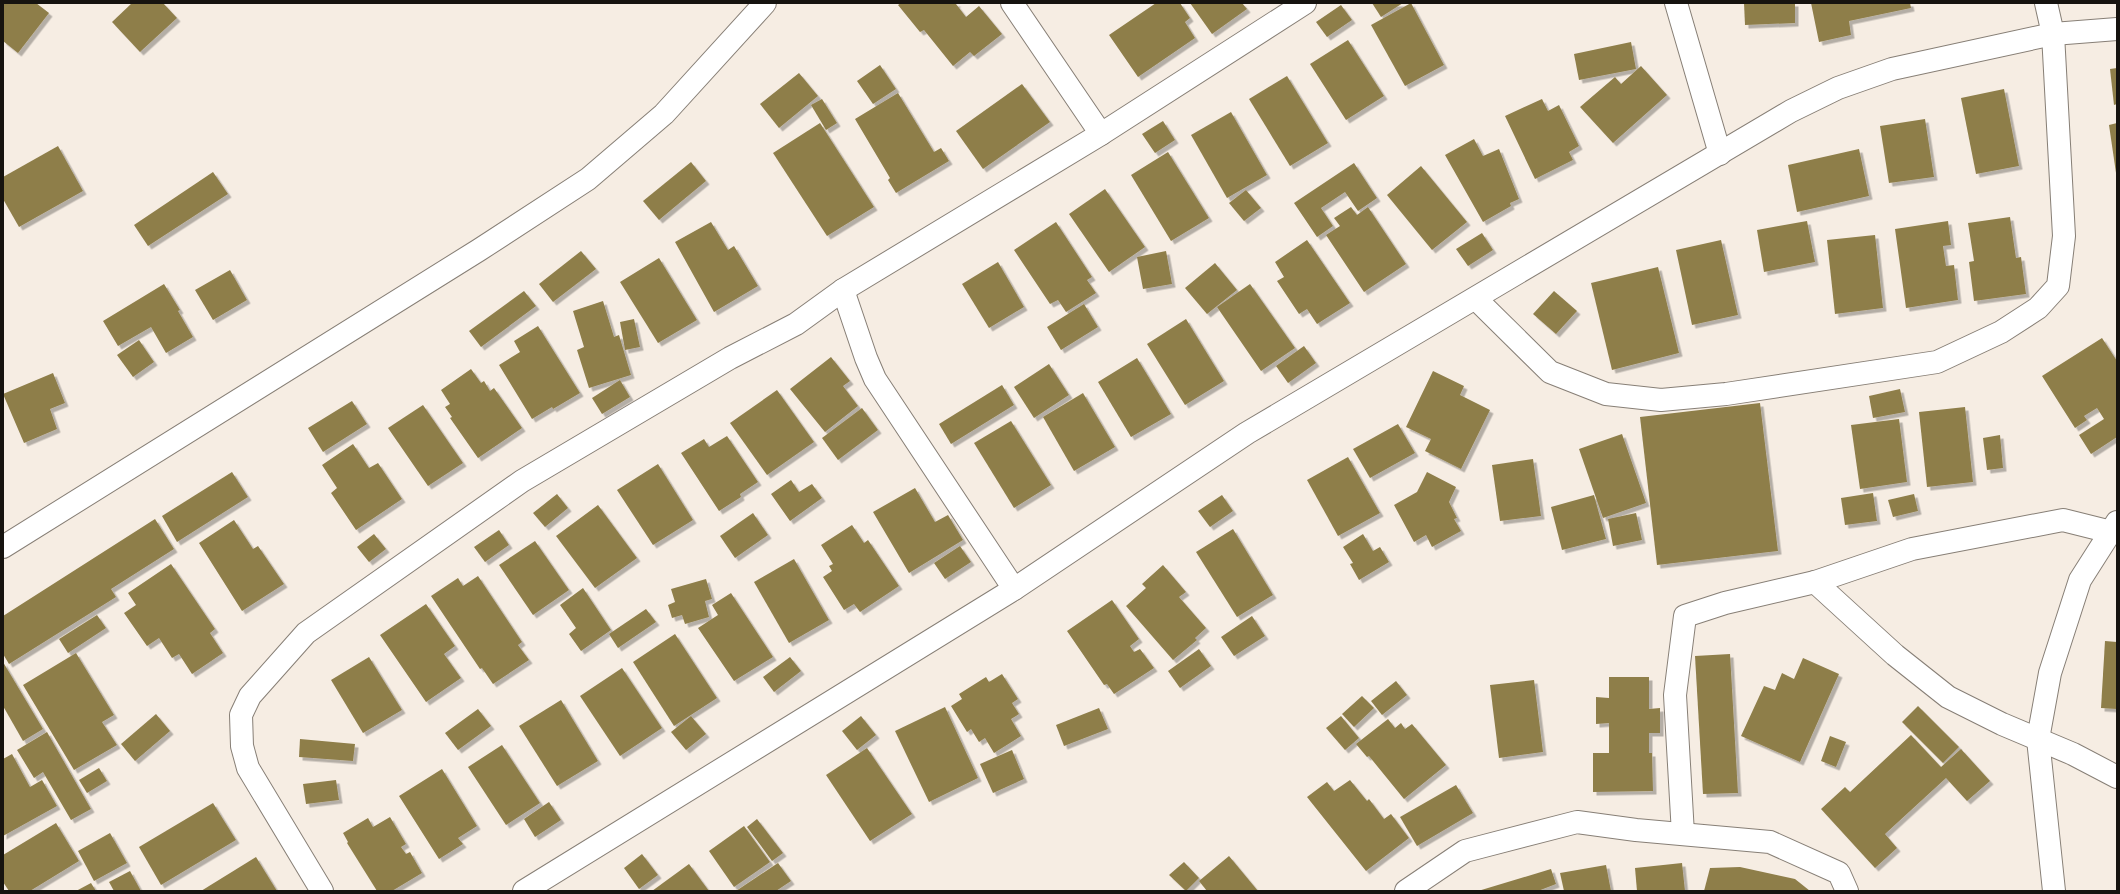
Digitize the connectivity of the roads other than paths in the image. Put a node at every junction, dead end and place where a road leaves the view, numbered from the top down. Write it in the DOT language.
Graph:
graph roads {
  1 [pos="765,3"];
  2 [pos="1012,3"];
  3 [pos="1305,3"];
  4 [pos="1676,3"];
  5 [pos="2046,3"];
  6 [pos="2117,29"];
  7 [pos="2053,34"];
  8 [pos="1102,134"];
  9 [pos="1720,154"];
  10 [pos="843,290"];
  11 [pos="1476,299"];
  12 [pos="2114,527"];
  13 [pos="3,547"];
  14 [pos="1815,582"];
  15 [pos="1014,589"];
  16 [pos="2038,739"];
  17 [pos="2117,777"];
  18 [pos="1683,834"];
  19 [pos="322,891"];
  20 [pos="524,891"];
  21 [pos="1406,891"];
  22 [pos="1847,891"];
  23 [pos="2054,891"];
  1 -- 13 [label="street"];
  2 -- 8 [label="street"];
  3 -- 8 [label="street"];
  4 -- 9 [label="street"];
  5 -- 7 [label="street"];
  6 -- 7 [label="street"];
  7 -- 9 [label="street"];
  7 -- 11 [label="street"];
  8 -- 10 [label="street"];
  9 -- 11 [label="street"];
  10 -- 15 [label="street"];
  10 -- 19 [label="street"];
  11 -- 15 [label="street"];
  12 -- 14 [label="street"];
  12 -- 16 [label="street"];
  14 -- 16 [label="street"];
  14 -- 18 [label="street"];
  15 -- 20 [label="street"];
  16 -- 17 [label="street"];
  16 -- 23 [label="street"];
  18 -- 21 [label="street"];
  18 -- 22 [label="street"];
}
